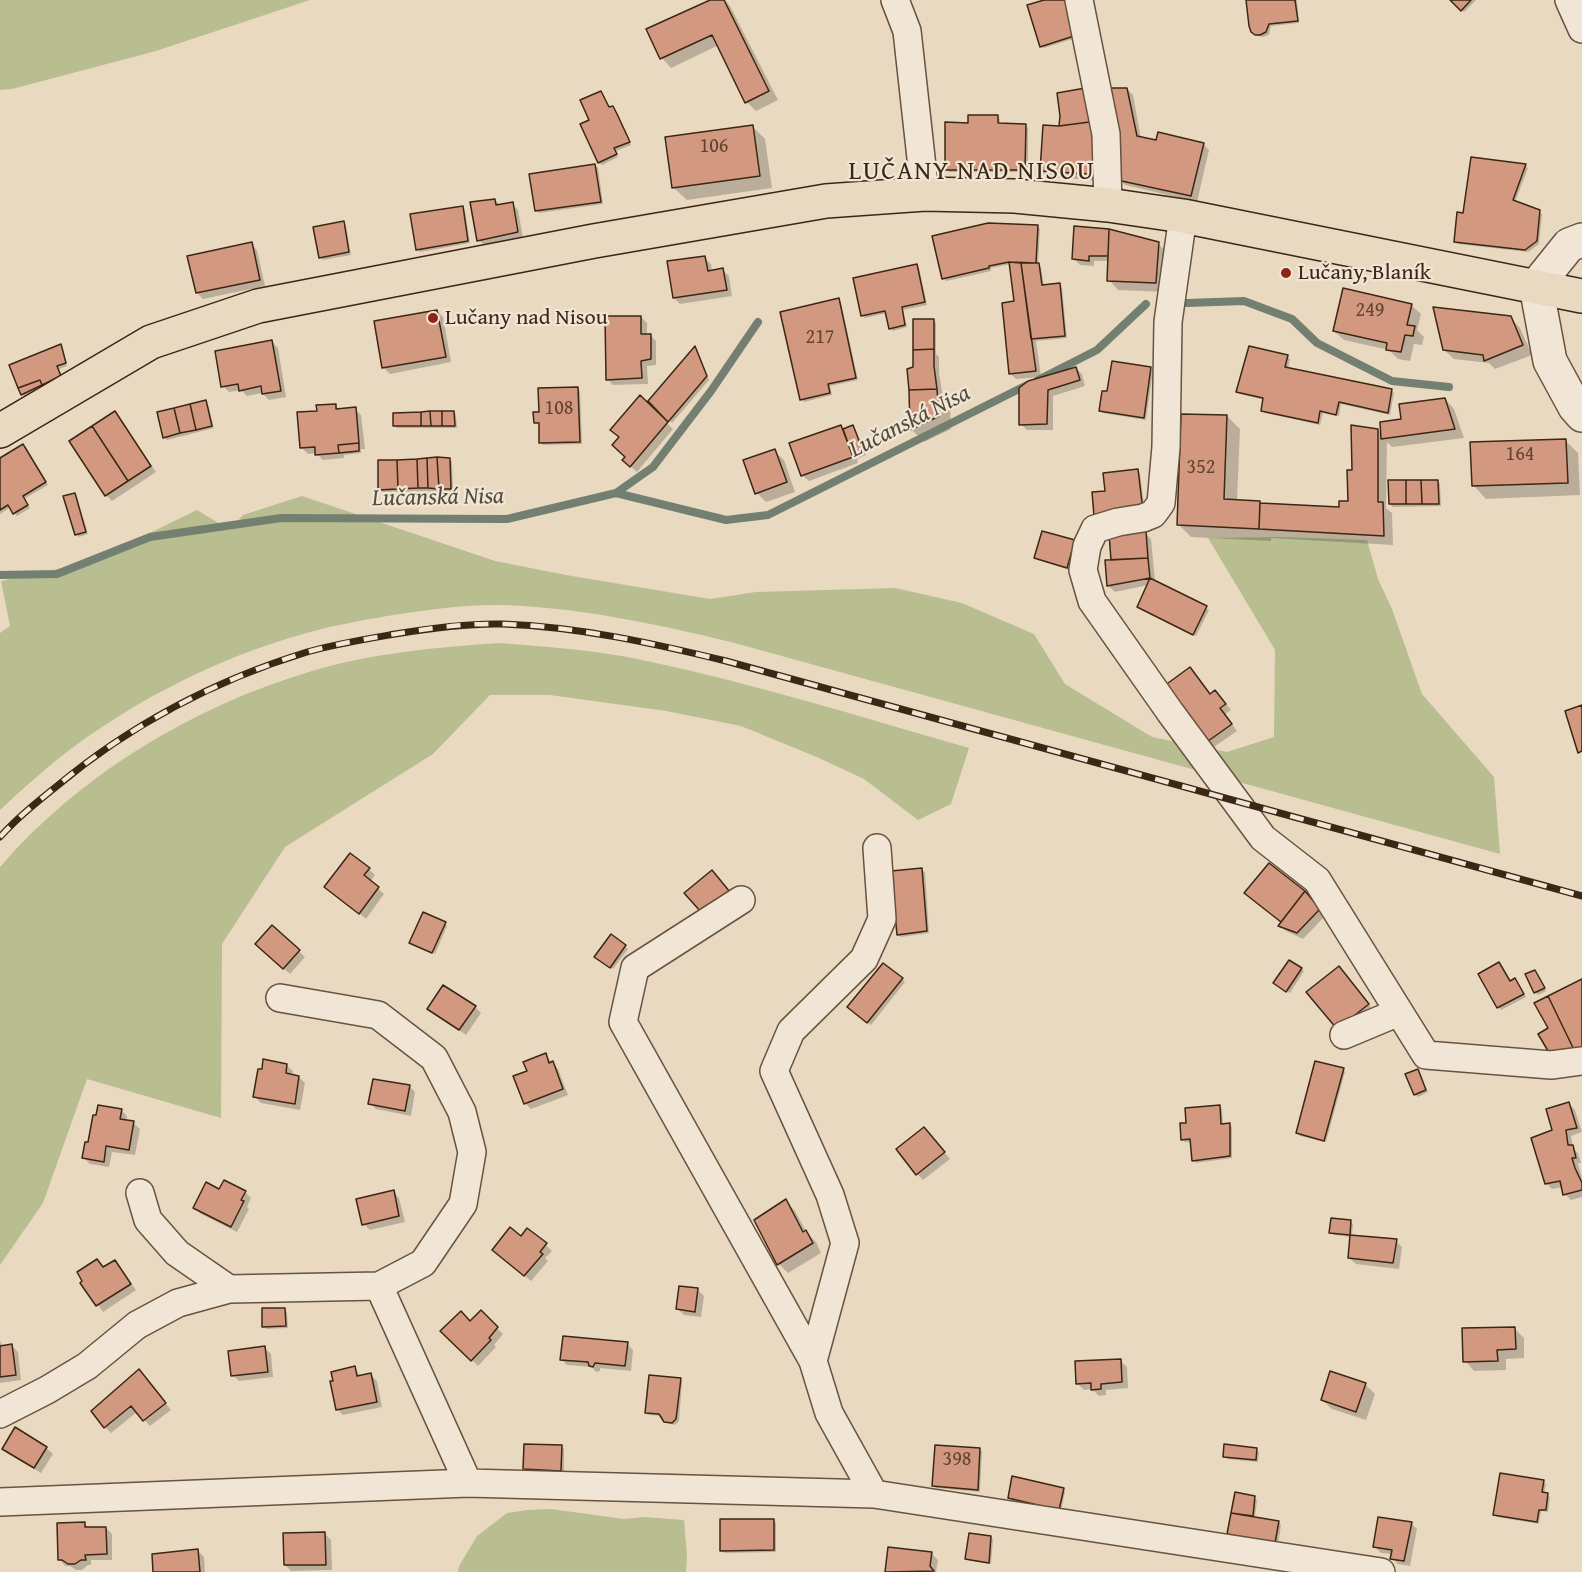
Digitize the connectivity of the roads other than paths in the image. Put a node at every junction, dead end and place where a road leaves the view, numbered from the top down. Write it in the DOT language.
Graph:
graph roads {
  1 [pos="895,0"];
  2 [pos="1079,0"];
  3 [pos="1569,0"];
  4 [pos="1582,29"];
  5 [pos="925,194"];
  6 [pos="1108,205"];
  7 [pos="1183,216"];
  8 [pos="1582,240"];
  9 [pos="1536,286"];
  10 [pos="1582,296"];
  11 [pos="1582,415"];
  12 [pos="0,431"];
  13 [pos="877,848"];
  14 [pos="741,900"];
  15 [pos="280,998"];
  16 [pos="1399,1012"];
  17 [pos="1344,1035"];
  18 [pos="1582,1062"];
  19 [pos="140,1193"];
  20 [pos="379,1286"];
  21 [pos="229,1289"];
  22 [pos="813,1361"];
  23 [pos="0,1413"];
  24 [pos="468,1483"];
  25 [pos="874,1494"];
  26 [pos="0,1502"];
  27 [pos="1381,1572"];
  1 -- 5 [label="street"];
  2 -- 6 [label="street"];
  3 -- 4 [label="street"];
  5 -- 6 [label="main road"];
  5 -- 12 [label="main road"];
  6 -- 7 [label="main road"];
  7 -- 9 [label="main road"];
  7 -- 16 [label="street"];
  8 -- 9 [label="street"];
  9 -- 10 [label="main road"];
  9 -- 11 [label="street"];
  13 -- 22 [label="street"];
  14 -- 22 [label="street"];
  15 -- 20 [label="street"];
  16 -- 17 [label="street"];
  16 -- 18 [label="street"];
  19 -- 21 [label="street"];
  20 -- 21 [label="street"];
  20 -- 24 [label="street"];
  21 -- 23 [label="street"];
  22 -- 25 [label="street"];
  24 -- 25 [label="street"];
  24 -- 26 [label="street"];
  25 -- 27 [label="street"];
}
